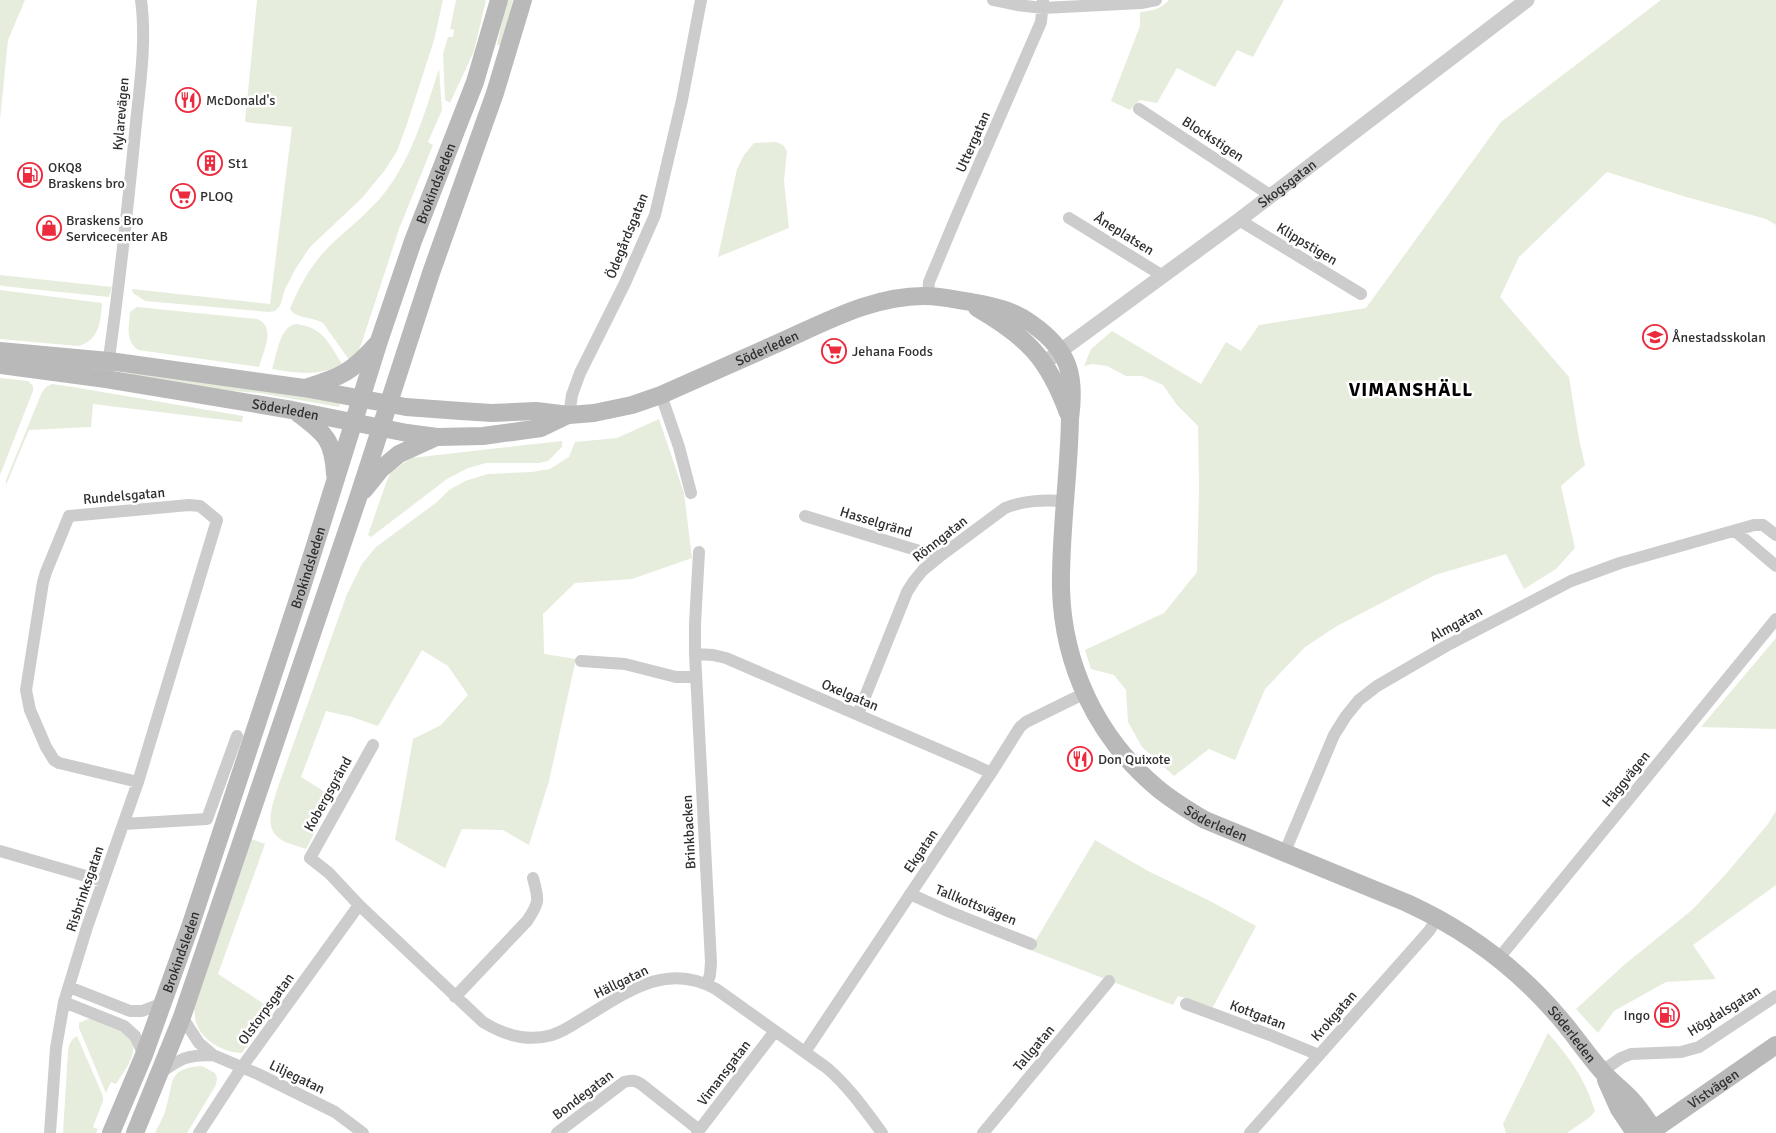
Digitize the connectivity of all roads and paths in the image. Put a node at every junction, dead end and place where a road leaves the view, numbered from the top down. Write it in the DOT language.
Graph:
graph roads {
  1 [pos="141,0"];
  2 [pos="499,0"];
  3 [pos="523,0"];
  4 [pos="701,0"];
  5 [pos="993,0"];
  6 [pos="1156,0"];
  7 [pos="1525,1"];
  8 [pos="1043,4"];
  9 [pos="1138,109"];
  10 [pos="1270,195"];
  11 [pos="1069,218"];
  12 [pos="1238,220"];
  13 [pos="1163,276"];
  14 [pos="1361,294"];
  15 [pos="928,296"];
  16 [pos="966,301"];
  17 [pos="379,341"];
  18 [pos="1061,351"];
  19 [pos="2,358"];
  20 [pos="1044,363"];
  21 [pos="107,370"];
  22 [pos="304,388"];
  23 [pos="661,395"];
  24 [pos="362,398"];
  25 [pos="388,403"];
  26 [pos="292,410"];
  27 [pos="569,415"];
  28 [pos="1070,419"];
  29 [pos="354,422"];
  30 [pos="380,428"];
  31 [pos="437,437"];
  32 [pos="335,480"];
  33 [pos="691,493"];
  34 [pos="358,498"];
  35 [pos="1066,502"];
  36 [pos="805,516"];
  37 [pos="1735,531"];
  38 [pos="1776,535"];
  39 [pos="699,552"];
  40 [pos="939,557"];
  41 [pos="1776,566"];
  42 [pos="1776,619"];
  43 [pos="695,654"];
  44 [pos="581,661"];
  45 [pos="696,678"];
  46 [pos="1085,693"];
  47 [pos="858,714"];
  48 [pos="237,736"];
  49 [pos="373,745"];
  50 [pos="991,774"];
  51 [pos="138,782"];
  52 [pos="124,824"];
  53 [pos="0,851"];
  54 [pos="1284,854"];
  55 [pos="310,858"];
  56 [pos="533,878"];
  57 [pos="104,881"];
  58 [pos="910,894"];
  59 [pos="359,905"];
  60 [pos="1438,917"];
  61 [pos="1031,944"];
  62 [pos="1499,958"];
  63 [pos="1108,981"];
  64 [pos="707,984"];
  65 [pos="68,987"];
  66 [pos="1776,996"];
  67 [pos="455,997"];
  68 [pos="64,1002"];
  69 [pos="163,1003"];
  70 [pos="1186,1004"];
  71 [pos="182,1017"];
  72 [pos="775,1030"];
  73 [pos="1776,1045"];
  74 [pos="805,1052"];
  75 [pos="144,1055"];
  76 [pos="1319,1055"];
  77 [pos="214,1056"];
  78 [pos="242,1067"];
  79 [pos="1602,1071"];
  80 [pos="159,1074"];
  81 [pos="698,1131"];
  82 [pos="1653,1132"];
  83 [pos="50,1133"];
  84 [pos="111,1133"];
  85 [pos="135,1133"];
  86 [pos="199,1133"];
  87 [pos="363,1133"];
  88 [pos="557,1133"];
  89 [pos="882,1133"];
  90 [pos="983,1133"];
  91 [pos="1250,1133"];
  92 [pos="1635,1133"];
  1 -- 21 [label="street, Kylarevägen"];
  2 -- 17 [label="main road, Brokindsleden"];
  3 -- 25 [label="main road, Brokindsleden"];
  4 -- 27 [label="street, Ödegårdsgatan"];
  5 -- 8 [label="street"];
  6 -- 8 [label="street"];
  7 -- 10 [label="street, Skogsgatan"];
  8 -- 15 [label="street, Uttergatan"];
  9 -- 10 [label="street, Blockstigen"];
  10 -- 12 [label="street, Skogsgatan"];
  11 -- 13 [label="street, Åneplatsen"];
  12 -- 13 [label="street, Skogsgatan"];
  12 -- 14 [label="street, Klippstigen"];
  13 -- 18 [label="street, Skogsgatan"];
  15 -- 16 [label="main road, Söderleden"];
  15 -- 23 [label="main road, Söderleden"];
  16 -- 18 [label="main road, Söderleden"];
  16 -- 20 [label="main road, Söderleden"];
  17 -- 22 [label="main road"];
  17 -- 24 [label="main road, Brokindsleden"];
  18 -- 20 [label="street, Skogsgatan"];
  18 -- 28 [label="main road, Söderleden"];
  19 -- 21 [label="main road, Söderleden"];
  20 -- 28 [label="main road, Söderleden"];
  21 -- 22 [label="main road, Söderleden"];
  21 -- 26 [label="main road, Söderleden"];
  22 -- 24 [label="main road, Söderleden"];
  23 -- 27 [label="main road, Söderleden"];
  23 -- 33 [label="street"];
  24 -- 25 [label="main road, Söderleden"];
  24 -- 29 [label="main road, Brokindsleden"];
  25 -- 27 [label="main road, Söderleden"];
  25 -- 30 [label="main road, Brokindsleden"];
  26 -- 29 [label="main road, Söderleden"];
  26 -- 32 [label="main road"];
  27 -- 31 [label="main road, Söderleden"];
  28 -- 35 [label="main road, Söderleden"];
  29 -- 30 [label="main road, Söderleden"];
  29 -- 32 [label="main road, Brokindsleden"];
  30 -- 31 [label="main road, Söderleden"];
  30 -- 34 [label="main road, Brokindsleden"];
  31 -- 34 [label="main road"];
  32 -- 69 [label="main road, Brokindsleden"];
  34 -- 71 [label="main road, Brokindsleden"];
  35 -- 40 [label="street, Rönngatan"];
  35 -- 46 [label="main road, Söderleden"];
  36 -- 40 [label="street, Hasselgränd"];
  37 -- 38 [label="street, Almgatan"];
  37 -- 41 [label="street"];
  37 -- 54 [label="street, Almgatan"];
  39 -- 43 [label="street, Brinkbacken"];
  40 -- 47 [label="street, Rönngatan"];
  42 -- 62 [label="street, Häggvägen"];
  43 -- 45 [label="street, Brinkbacken"];
  43 -- 47 [label="street, Oxelgatan"];
  44 -- 45 [label="street"];
  45 -- 64 [label="street, Brinkbacken"];
  46 -- 50 [label="street, Ekgatan"];
  46 -- 54 [label="main road, Söderleden"];
  47 -- 50 [label="street, Oxelgatan"];
  48 -- 52 [label="street"];
  49 -- 55 [label="street, Kobergsgränd"];
  50 -- 58 [label="street, Ekgatan"];
  51 -- 51 [label="street, Rundelsgatan"];
  51 -- 52 [label="street, Rundelsgatan"];
  52 -- 57 [label="street, Risbrinksgatan"];
  53 -- 57 [label="street"];
  54 -- 60 [label="main road, Söderleden"];
  55 -- 59 [label="street, Hällgatan"];
  56 -- 67 [label="street"];
  57 -- 65 [label="street, Risbrinksgatan"];
  58 -- 61 [label="street, Tallkottsvägen"];
  58 -- 74 [label="street, Ekgatan"];
  59 -- 67 [label="street, Hällgatan"];
  59 -- 78 [label="street, Olstorpsgatan"];
  60 -- 62 [label="main road, Söderleden"];
  60 -- 76 [label="street, Krokgatan"];
  62 -- 79 [label="main road, Söderleden"];
  63 -- 90 [label="street, Tallgatan"];
  64 -- 67 [label="street, Hällgatan"];
  64 -- 72 [label="street, Hällgatan"];
  65 -- 68 [label="street, Risbrinksgatan"];
  65 -- 69 [label="street"];
  66 -- 79 [label="street, Högdalsgatan"];
  68 -- 75 [label="street"];
  68 -- 83 [label="street, Risbrinksgatan"];
  69 -- 75 [label="main road, Brokindsleden"];
  70 -- 76 [label="street, Kottgatan"];
  71 -- 77 [label="street, Liljegatan"];
  71 -- 80 [label="main road, Brokindsleden"];
  72 -- 74 [label="street, Hällgatan"];
  72 -- 81 [label="street, Vimansgatan"];
  73 -- 82 [label="main road, Vistvägen"];
  74 -- 89 [label="street, Hällgatan"];
  75 -- 84 [label="main road, Brokindsleden"];
  76 -- 91 [label="street, Krokgatan"];
  77 -- 78 [label="street, Liljegatan"];
  77 -- 80 [label="street, Liljegatan"];
  78 -- 86 [label="street, Olstorpsgatan"];
  78 -- 87 [label="street, Liljegatan"];
  79 -- 82 [label="main road, Söderleden"];
  79 -- 92 [label="main road, Söderleden"];
  80 -- 85 [label="main road, Brokindsleden"];
  81 -- 88 [label="street, Bondegatan"];
}
